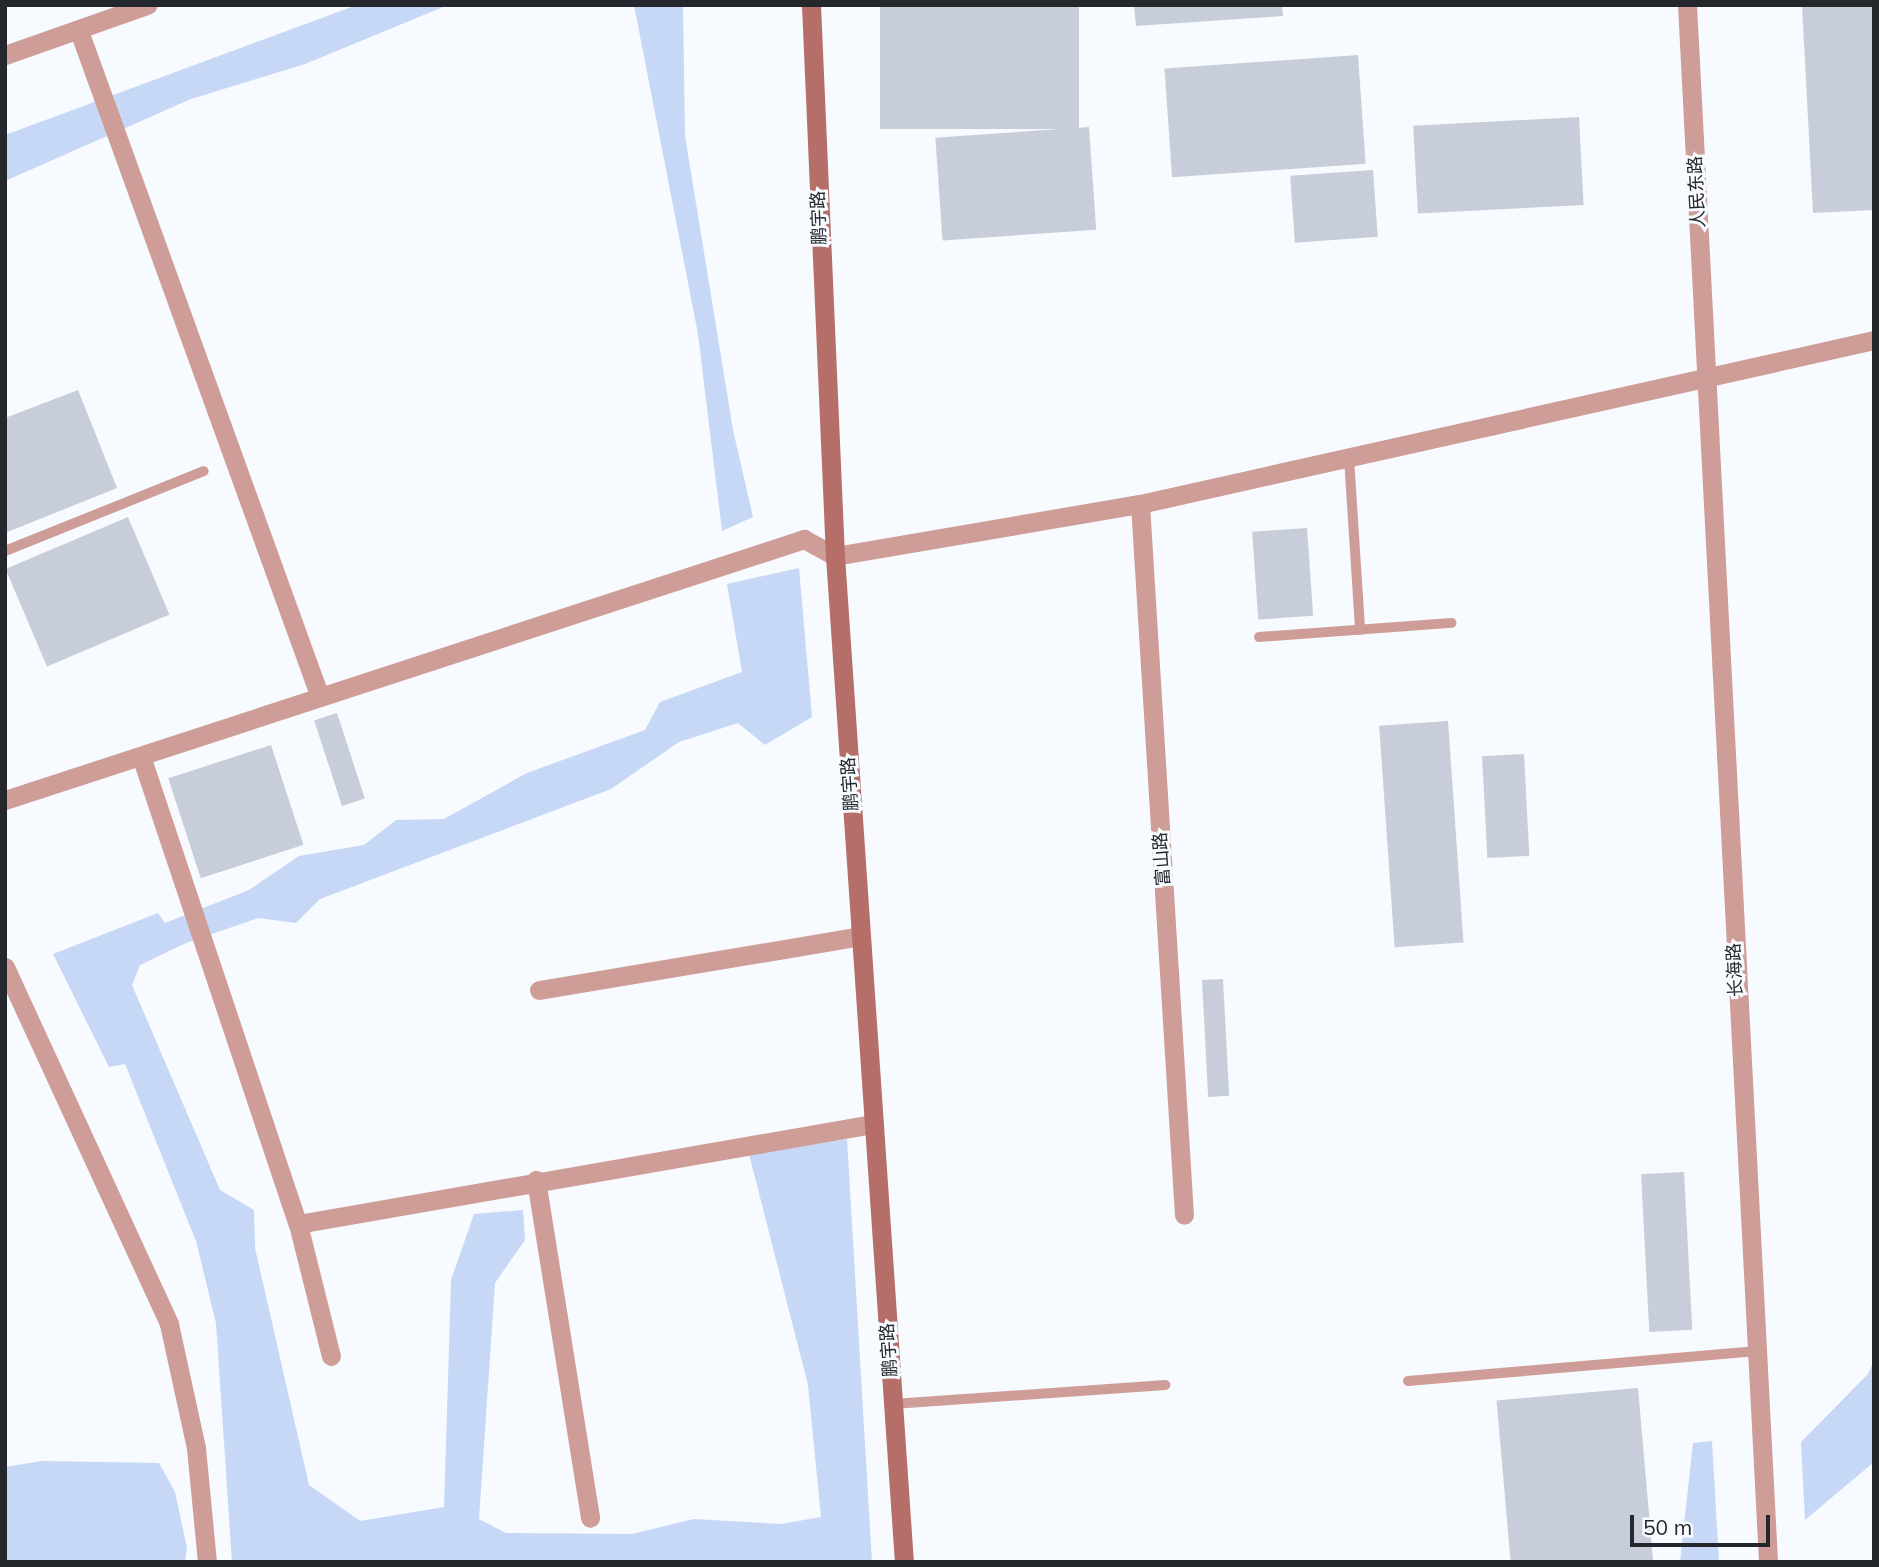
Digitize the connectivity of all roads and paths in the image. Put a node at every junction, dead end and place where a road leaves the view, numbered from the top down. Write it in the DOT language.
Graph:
graph roads {
  1 [pos="147,5"];
  2 [pos="811,5"];
  3 [pos="1687,5"];
  4 [pos="79,31"];
  5 [pos="5,55"];
  6 [pos="1874,340"];
  7 [pos="1706,379"];
  8 [pos="1349,458"];
  9 [pos="204,471"];
  10 [pos="1140,504"];
  11 [pos="5,551"];
  12 [pos="835,555"];
  13 [pos="1451,623"];
  14 [pos="1360,630"];
  15 [pos="1259,637"];
  16 [pos="320,697"];
  17 [pos="141,756"];
  18 [pos="5,800"];
  19 [pos="860,936"];
  20 [pos="5,967"];
  21 [pos="538,990"];
  22 [pos="873,1124"];
  23 [pos="536,1180"];
  24 [pos="1184,1215"];
  25 [pos="298,1224"];
  26 [pos="1755,1351"];
  27 [pos="331,1356"];
  28 [pos="1408,1381"];
  29 [pos="1165,1385"];
  30 [pos="893,1404"];
  31 [pos="590,1518"];
  32 [pos="208,1562"];
  33 [pos="904,1562"];
  34 [pos="1768,1562"];
  1 -- 4 [label="street"];
  2 -- 12 [label="main road, 鹏宇路"];
  3 -- 7 [label="street, 人民东路"];
  4 -- 5 [label="street"];
  4 -- 16 [label="street"];
  6 -- 7 [label="street"];
  7 -- 8 [label="street"];
  7 -- 26 [label="street, 长海路"];
  8 -- 10 [label="street"];
  8 -- 14 [label="lane"];
  9 -- 11 [label="lane"];
  10 -- 12 [label="street"];
  10 -- 24 [label="street, 富山路"];
  12 -- 16 [label="street"];
  12 -- 19 [label="main road, 鹏宇路"];
  13 -- 14 [label="lane"];
  14 -- 15 [label="lane"];
  16 -- 17 [label="street"];
  17 -- 18 [label="street"];
  17 -- 25 [label="street"];
  19 -- 21 [label="street"];
  19 -- 22 [label="main road, 鹏宇路"];
  20 -- 32 [label="street"];
  22 -- 23 [label="street"];
  22 -- 30 [label="main road, 鹏宇路"];
  23 -- 25 [label="street"];
  23 -- 31 [label="street"];
  25 -- 27 [label="street"];
  26 -- 28 [label="lane"];
  26 -- 34 [label="street, 长海路"];
  29 -- 30 [label="lane"];
  30 -- 33 [label="main road, 鹏宇路"];
}
